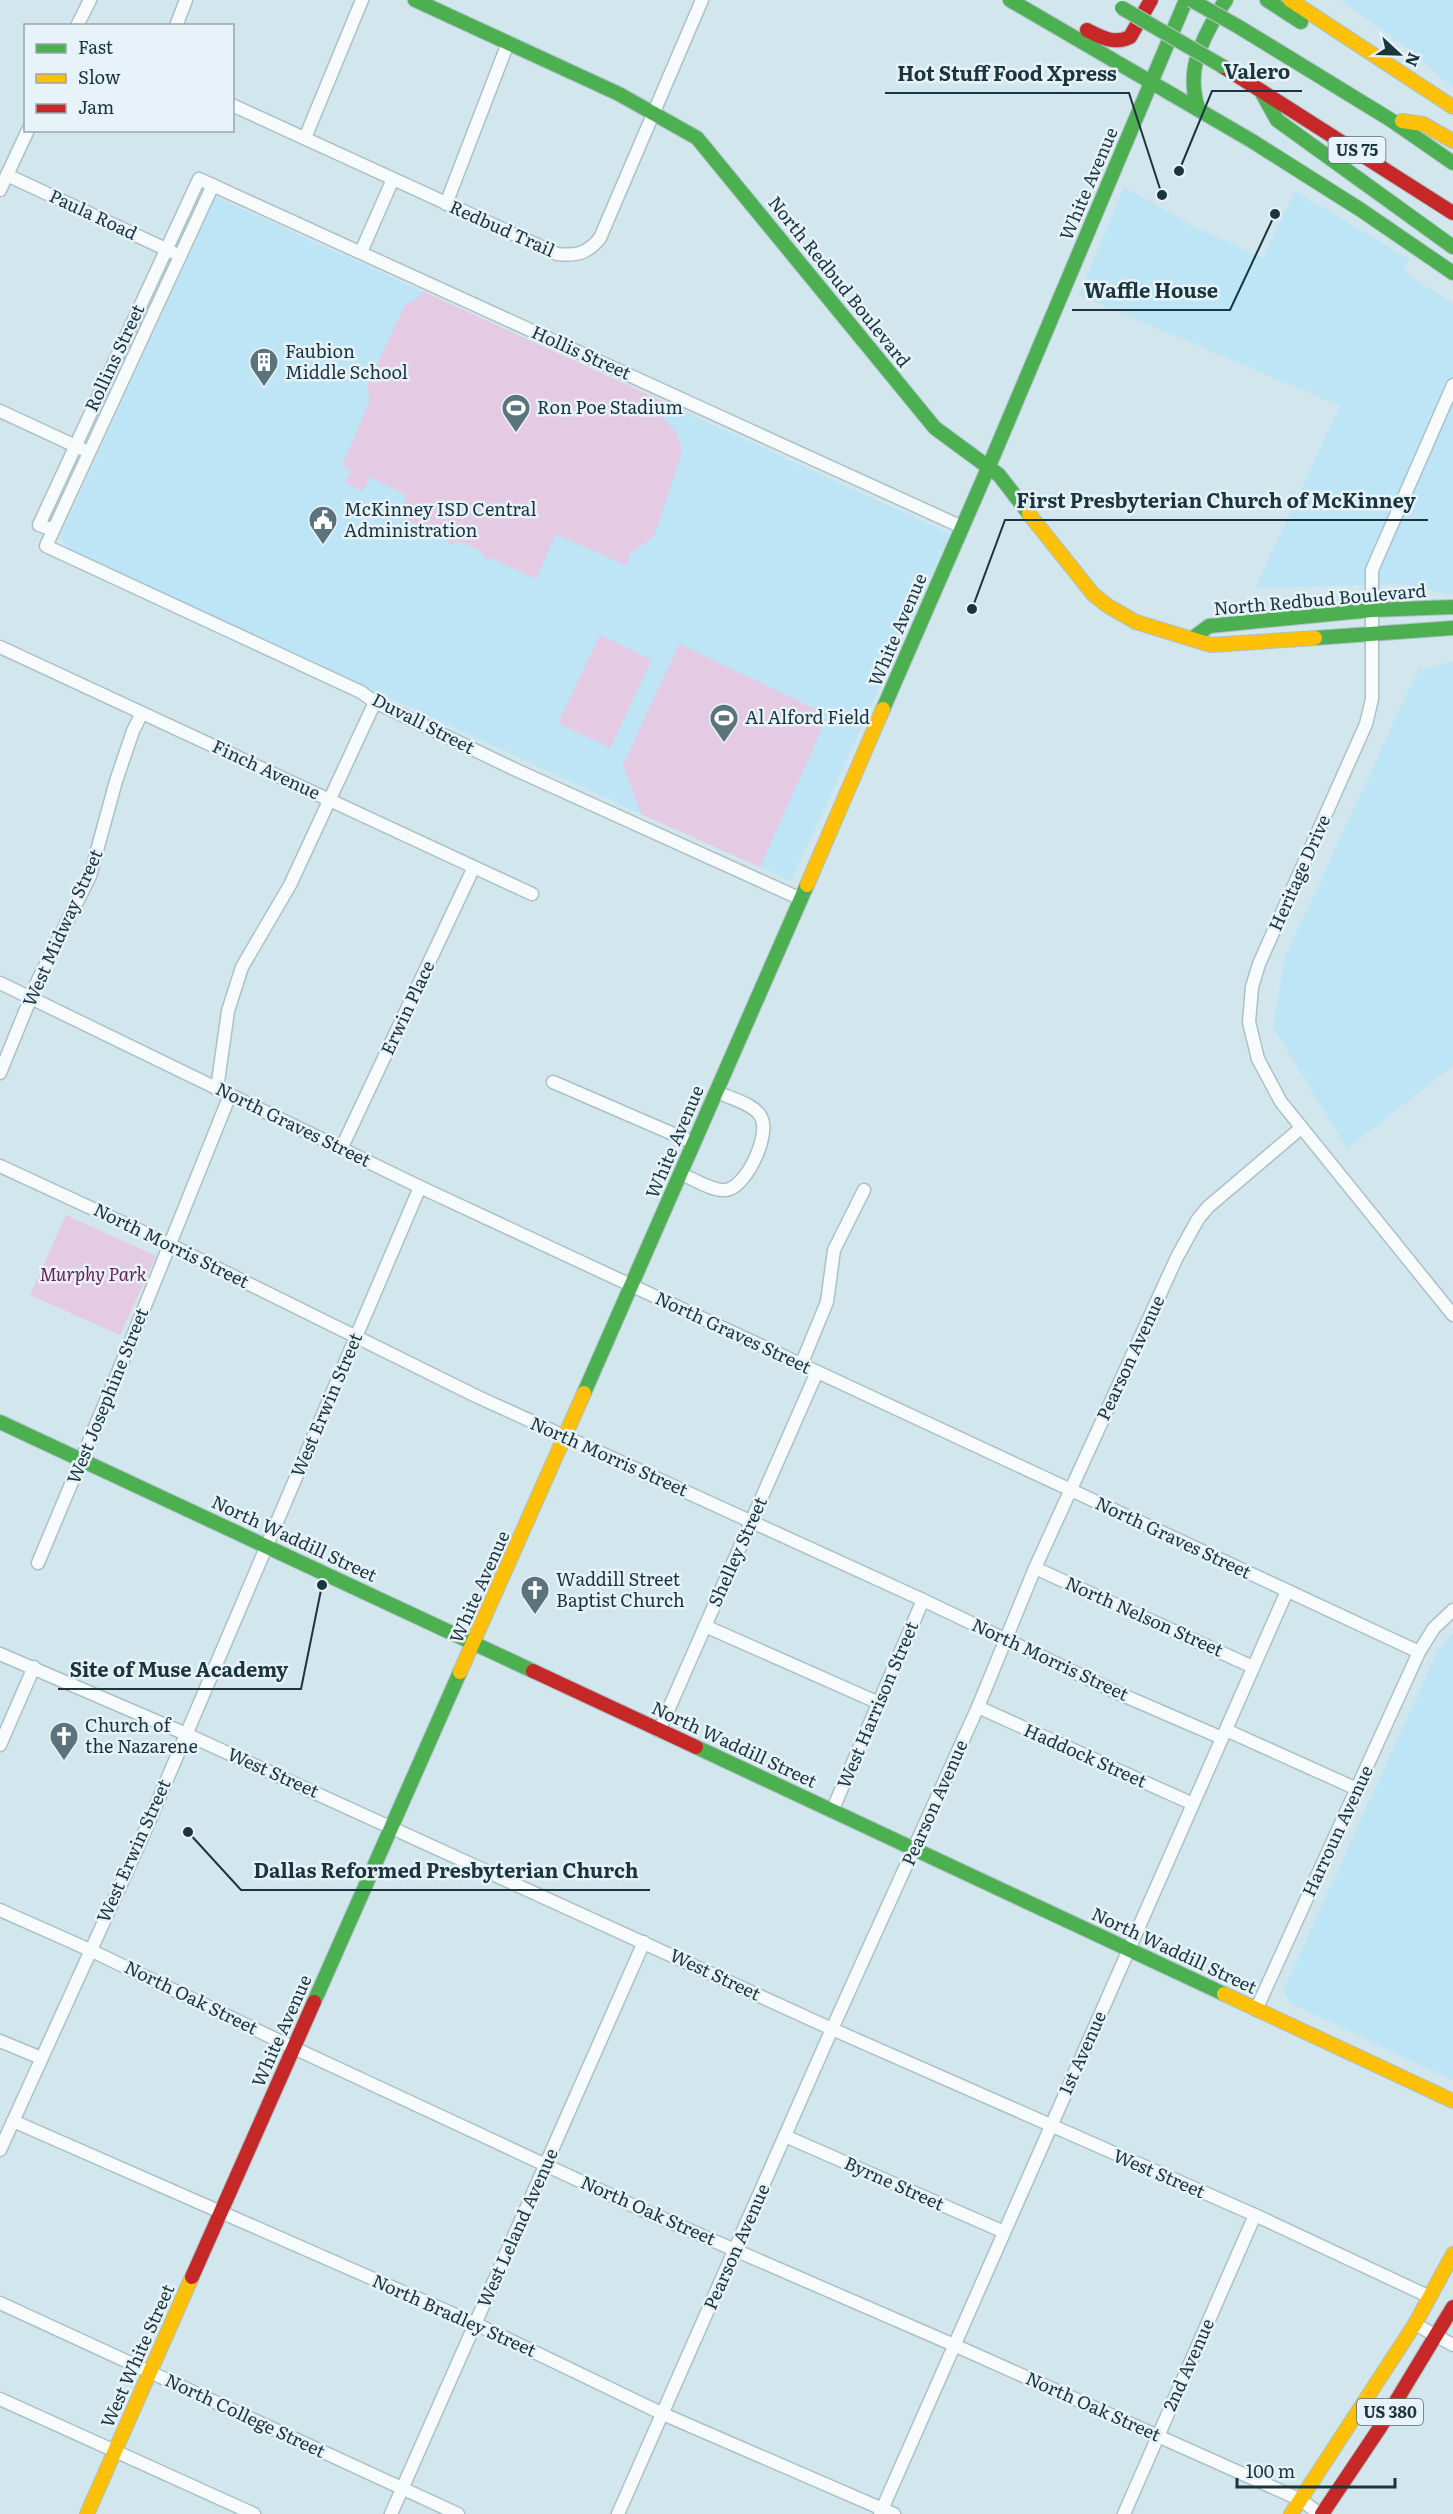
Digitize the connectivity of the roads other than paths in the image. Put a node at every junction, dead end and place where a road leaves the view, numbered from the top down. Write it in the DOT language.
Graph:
graph roads {
  1 [pos="90,0"];
  2 [pos="186,0"];
  3 [pos="362,0"];
  4 [pos="415,0"];
  5 [pos="702,0"];
  6 [pos="1010,0"];
  7 [pos="1033,0"];
  8 [pos="1108,0"];
  9 [pos="1151,0"];
  10 [pos="1186,0"];
  11 [pos="1191,0"];
  12 [pos="1226,0"];
  13 [pos="1267,0"];
  14 [pos="1290,0"];
  15 [pos="79,24"];
  16 [pos="177,24"];
  17 [pos="508,42"];
  18 [pos="1368,50"];
  19 [pos="1153,81"];
  20 [pos="1260,90"];
  21 [pos="234,106"];
  22 [pos="1453,107"];
  23 [pos="1198,108"];
  24 [pos="651,114"];
  25 [pos="1391,120"];
  26 [pos="27,132"];
  27 [pos="304,138"];
  28 [pos="1453,141"];
  29 [pos="1453,163"];
  30 [pos="6,167"];
  31 [pos="199,179"];
  32 [pos="393,179"];
  33 [pos="213,185"];
  34 [pos="0,190"];
  35 [pos="447,204"];
  36 [pos="1453,213"];
  37 [pos="1453,247"];
  38 [pos="165,249"];
  39 [pos="361,252"];
  40 [pos="179,256"];
  41 [pos="1453,273"];
  42 [pos="1453,384"];
  43 [pos="0,411"];
  44 [pos="75,445"];
  45 [pos="89,452"];
  46 [pos="989,466"];
  47 [pos="962,527"];
  48 [pos="53,531"];
  49 [pos="45,546"];
  50 [pos="1453,607"];
  51 [pos="1372,610"];
  52 [pos="1453,628"];
  53 [pos="1373,633"];
  54 [pos="1193,638"];
  55 [pos="0,648"];
  56 [pos="375,702"];
  57 [pos="142,713"];
  58 [pos="332,800"];
  59 [pos="474,867"];
  60 [pos="532,894"];
  61 [pos="801,899"];
  62 [pos="0,983"];
  63 [pos="32,998"];
  64 [pos="0,1073"];
  65 [pos="553,1082"];
  66 [pos="217,1089"];
  67 [pos="717,1092"];
  68 [pos="230,1095"];
  69 [pos="1301,1128"];
  70 [pos="694,1143"];
  71 [pos="341,1149"];
  72 [pos="0,1166"];
  73 [pos="681,1174"];
  74 [pos="420,1187"];
  75 [pos="864,1190"];
  76 [pos="169,1245"];
  77 [pos="632,1286"];
  78 [pos="1453,1315"];
  79 [pos="357,1336"];
  80 [pos="801,1365"];
  81 [pos="817,1372"];
  82 [pos="0,1422"];
  83 [pos="565,1438"];
  84 [pos="82,1461"];
  85 [pos="1070,1490"];
  86 [pos="751,1522"];
  87 [pos="267,1546"];
  88 [pos="38,1563"];
  89 [pos="1035,1568"];
  90 [pos="1287,1591"];
  91 [pos="923,1600"];
  92 [pos="1453,1610"];
  93 [pos="705,1626"];
  94 [pos="1004,1639"];
  95 [pos="474,1643"];
  96 [pos="1419,1652"];
  97 [pos="0,1654"];
  98 [pos="34,1667"];
  99 [pos="1253,1667"];
  100 [pos="879,1703"];
  101 [pos="978,1707"];
  102 [pos="659,1731"];
  103 [pos="186,1734"];
  104 [pos="1224,1734"];
  105 [pos="0,1745"];
  106 [pos="1357,1789"];
  107 [pos="1193,1804"];
  108 [pos="832,1811"];
  109 [pos="393,1827"];
  110 [pos="914,1850"];
  111 [pos="0,1910"];
  112 [pos="644,1942"];
  113 [pos="90,1950"];
  114 [pos="1130,1950"];
  115 [pos="1256,2010"];
  116 [pos="832,2029"];
  117 [pos="0,2041"];
  118 [pos="294,2048"];
  119 [pos="41,2058"];
  120 [pos="1453,2101"];
  121 [pos="13,2121"];
  122 [pos="1051,2127"];
  123 [pos="785,2136"];
  124 [pos="0,2150"];
  125 [pos="545,2165"];
  126 [pos="222,2213"];
  127 [pos="1255,2215"];
  128 [pos="1004,2232"];
  129 [pos="735,2250"];
  130 [pos="1453,2254"];
  131 [pos="1430,2297"];
  132 [pos="0,2303"];
  133 [pos="1453,2307"];
  134 [pos="476,2324"];
  135 [pos="1415,2324"];
  136 [pos="1436,2337"];
  137 [pos="954,2344"];
  138 [pos="1453,2345"];
  139 [pos="149,2372"];
  140 [pos="0,2399"];
  141 [pos="663,2414"];
  142 [pos="1157,2437"];
  143 [pos="116,2450"];
  144 [pos="402,2488"];
  145 [pos="1301,2500"];
  146 [pos="881,2511"];
  147 [pos="87,2514"];
  148 [pos="254,2514"];
  149 [pos="391,2514"];
  150 [pos="458,2514"];
  151 [pos="618,2514"];
  152 [pos="894,2514"];
  153 [pos="1124,2514"];
  154 [pos="1291,2514"];
  155 [pos="1321,2514"];
  1 -- 15 [label="street"];
  2 -- 16 [label="street"];
  3 -- 27 [label="street"];
  4 -- 17 [label="main road, North Redbud Boulevard"];
  5 -- 24 [label="street, Redbud Trail"];
  6 -- 19 [label="main road"];
  7 -- 9 [label="main road"];
  8 -- 20 [label="main road, US 75, bridge"];
  10 -- 19 [label="main road, White Avenue"];
  11 -- 25 [label="main road, US 75, bridge"];
  12 -- 23 [label="main road"];
  13 -- 18 [label="main road"];
  14 -- 18 [label="main road"];
  17 -- 24 [label="main road, North Redbud Boulevard"];
  17 -- 35 [label="street"];
  18 -- 22 [label="main road"];
  19 -- 23 [label="main road"];
  19 -- 46 [label="main road, White Avenue"];
  20 -- 36 [label="main road, US 75"];
  20 -- 37 [label="main road"];
  21 -- 27 [label="street, Redbud Trail"];
  23 -- 41 [label="main road"];
  24 -- 35 [label="street, Redbud Trail"];
  24 -- 46 [label="main road, North Redbud Boulevard"];
  25 -- 28 [label="main road"];
  25 -- 29 [label="main road, US 75"];
  26 -- 30 [label="street"];
  27 -- 32 [label="street, Redbud Trail"];
  30 -- 34 [label="street"];
  30 -- 38 [label="street, Paula Road"];
  31 -- 33 [label="street, Hollis Street"];
  31 -- 38 [label="street, Rollins Street"];
  32 -- 35 [label="street, Redbud Trail"];
  32 -- 39 [label="street"];
  33 -- 39 [label="street, Hollis Street"];
  33 -- 40 [label="street, Rollins Street"];
  38 -- 40 [label="street, Paula Road"];
  38 -- 44 [label="street, Rollins Street"];
  39 -- 47 [label="street, Hollis Street"];
  40 -- 45 [label="street, Rollins Street"];
  42 -- 51 [label="street, Heritage Drive"];
  43 -- 44 [label="street"];
  44 -- 45 [label="street"];
  44 -- 48 [label="street, Rollins Street"];
  45 -- 48 [label="street, Rollins Street"];
  46 -- 47 [label="main road, White Avenue"];
  46 -- 54 [label="main road, North Redbud Boulevard"];
  47 -- 61 [label="main road, White Avenue"];
  48 -- 49 [label="street, Rollins Street"];
  49 -- 56 [label="street, Duvall Street"];
  50 -- 51 [label="main road, North Redbud Boulevard"];
  51 -- 53 [label="street, Heritage Drive"];
  51 -- 54 [label="main road, North Redbud Boulevard"];
  52 -- 53 [label="main road, North Redbud Boulevard"];
  53 -- 54 [label="main road, North Redbud Boulevard"];
  53 -- 69 [label="street, Heritage Drive"];
  55 -- 57 [label="street, Finch Avenue"];
  56 -- 58 [label="street"];
  56 -- 61 [label="street, Duvall Street"];
  57 -- 58 [label="street, Finch Avenue"];
  57 -- 63 [label="street, West Midway Street"];
  58 -- 59 [label="street, Finch Avenue"];
  58 -- 66 [label="street"];
  59 -- 60 [label="street, Finch Avenue"];
  59 -- 71 [label="street, Erwin Place"];
  61 -- 67 [label="main road, White Avenue"];
  62 -- 63 [label="street, North Graves Street"];
  63 -- 64 [label="street, West Midway Street"];
  63 -- 66 [label="street, North Graves Street"];
  65 -- 70 [label="street"];
  66 -- 68 [label="street, North Graves Street"];
  67 -- 70 [label="main road, White Avenue"];
  67 -- 73 [label="street"];
  68 -- 71 [label="street, North Graves Street"];
  68 -- 76 [label="street, West Josephine Street"];
  69 -- 78 [label="street, Heritage Drive"];
  69 -- 85 [label="street, Pearson Avenue"];
  70 -- 73 [label="main road, White Avenue"];
  71 -- 74 [label="street, North Graves Street"];
  72 -- 76 [label="street, North Morris Street"];
  73 -- 77 [label="main road, White Avenue"];
  74 -- 77 [label="street, North Graves Street"];
  74 -- 79 [label="street, West Erwin Street"];
  75 -- 80 [label="street"];
  76 -- 79 [label="street, North Morris Street"];
  76 -- 84 [label="street, West Josephine Street"];
  77 -- 80 [label="street, North Graves Street"];
  77 -- 83 [label="main road, White Avenue"];
  79 -- 83 [label="street, North Morris Street"];
  79 -- 87 [label="street, West Erwin Street"];
  80 -- 81 [label="street, North Graves Street"];
  81 -- 85 [label="street, North Graves Street"];
  81 -- 86 [label="street, Shelley Street"];
  82 -- 84 [label="main road, North Waddill Street"];
  83 -- 86 [label="street, North Morris Street"];
  83 -- 95 [label="main road, White Avenue"];
  84 -- 87 [label="main road, North Waddill Street"];
  84 -- 88 [label="street, West Josephine Street"];
  85 -- 89 [label="street, Pearson Avenue"];
  85 -- 90 [label="street, North Graves Street"];
  86 -- 91 [label="street, North Morris Street"];
  86 -- 93 [label="street, Shelley Street"];
  87 -- 95 [label="main road, North Waddill Street"];
  87 -- 103 [label="street, West Erwin Street"];
  89 -- 94 [label="street, Pearson Avenue"];
  89 -- 99 [label="street, North Nelson Street"];
  90 -- 96 [label="street, North Graves Street"];
  90 -- 99 [label="street, 1st Avenue"];
  91 -- 94 [label="street, North Morris Street"];
  91 -- 100 [label="street, West Harrison Street"];
  92 -- 96 [label="street"];
  93 -- 100 [label="street"];
  93 -- 102 [label="street, Shelley Street"];
  94 -- 101 [label="street, Pearson Avenue"];
  94 -- 104 [label="street, North Morris Street"];
  95 -- 102 [label="main road, North Waddill Street"];
  95 -- 109 [label="main road, White Avenue"];
  96 -- 106 [label="street, Harroun Avenue"];
  97 -- 98 [label="street, West Street"];
  98 -- 103 [label="street, West Street"];
  98 -- 105 [label="street"];
  99 -- 104 [label="street, 1st Avenue"];
  100 -- 108 [label="street, West Harrison Street"];
  101 -- 107 [label="street, Haddock Street"];
  101 -- 110 [label="street, Pearson Avenue"];
  102 -- 108 [label="main road, North Waddill Street"];
  103 -- 109 [label="street, West Street"];
  103 -- 113 [label="street, West Erwin Street"];
  104 -- 106 [label="street, North Morris Street"];
  104 -- 107 [label="street, 1st Avenue"];
  106 -- 115 [label="street, Harroun Avenue"];
  107 -- 114 [label="street, 1st Avenue"];
  108 -- 110 [label="main road, North Waddill Street"];
  109 -- 112 [label="street, West Street"];
  109 -- 118 [label="main road, White Avenue"];
  110 -- 114 [label="main road, North Waddill Street"];
  110 -- 116 [label="street, Pearson Avenue"];
  111 -- 113 [label="street, North Oak Street"];
  112 -- 116 [label="street, West Street"];
  112 -- 125 [label="street, West Leland Avenue"];
  113 -- 118 [label="street, North Oak Street"];
  113 -- 119 [label="street, West Erwin Street"];
  114 -- 115 [label="main road, North Waddill Street"];
  114 -- 122 [label="street, 1st Avenue"];
  115 -- 120 [label="main road, North Waddill Street"];
  116 -- 122 [label="street, West Street"];
  116 -- 123 [label="street, Pearson Avenue"];
  117 -- 119 [label="street"];
  118 -- 125 [label="street, North Oak Street"];
  118 -- 126 [label="main road, White Avenue"];
  119 -- 121 [label="street, West Erwin Street"];
  121 -- 124 [label="street, West Erwin Street"];
  121 -- 126 [label="street, North Bradley Street"];
  122 -- 127 [label="street, West Street"];
  122 -- 128 [label="street, 1st Avenue"];
  123 -- 128 [label="street, Byrne Street"];
  123 -- 129 [label="street, Pearson Avenue"];
  125 -- 129 [label="street, North Oak Street"];
  125 -- 134 [label="street, West Leland Avenue"];
  126 -- 134 [label="street, North Bradley Street"];
  126 -- 139 [label="main road, West White Street"];
  127 -- 131 [label="street, West Street"];
  127 -- 142 [label="street, 2nd Avenue"];
  128 -- 137 [label="street, 1st Avenue"];
  129 -- 137 [label="street, North Oak Street"];
  129 -- 141 [label="street, Pearson Avenue"];
  130 -- 131 [label="main road, US 380"];
  131 -- 135 [label="main road, US 380"];
  132 -- 139 [label="street, North College Street"];
  133 -- 136 [label="main road, US 380"];
  134 -- 141 [label="street, North Bradley Street"];
  134 -- 144 [label="street, West Leland Avenue"];
  135 -- 136 [label="street"];
  135 -- 145 [label="main road, US 380"];
  136 -- 138 [label="street"];
  136 -- 155 [label="main road, US 380"];
  137 -- 142 [label="street, North Oak Street"];
  137 -- 146 [label="street, 1st Avenue"];
  139 -- 143 [label="main road, West White Street"];
  139 -- 144 [label="street, North College Street"];
  140 -- 143 [label="street"];
  141 -- 146 [label="street, North Bradley Street"];
  141 -- 151 [label="street, Pearson Avenue"];
  142 -- 145 [label="street, North Oak Street"];
  142 -- 153 [label="street, 2nd Avenue"];
  143 -- 147 [label="main road, West White Street"];
  143 -- 148 [label="street"];
  144 -- 149 [label="street, West Leland Avenue"];
  144 -- 150 [label="street, North College Street"];
  145 -- 154 [label="main road, US 380"];
  145 -- 155 [label="street, North Oak Street"];
  146 -- 152 [label="street, North Bradley Street"];
}
